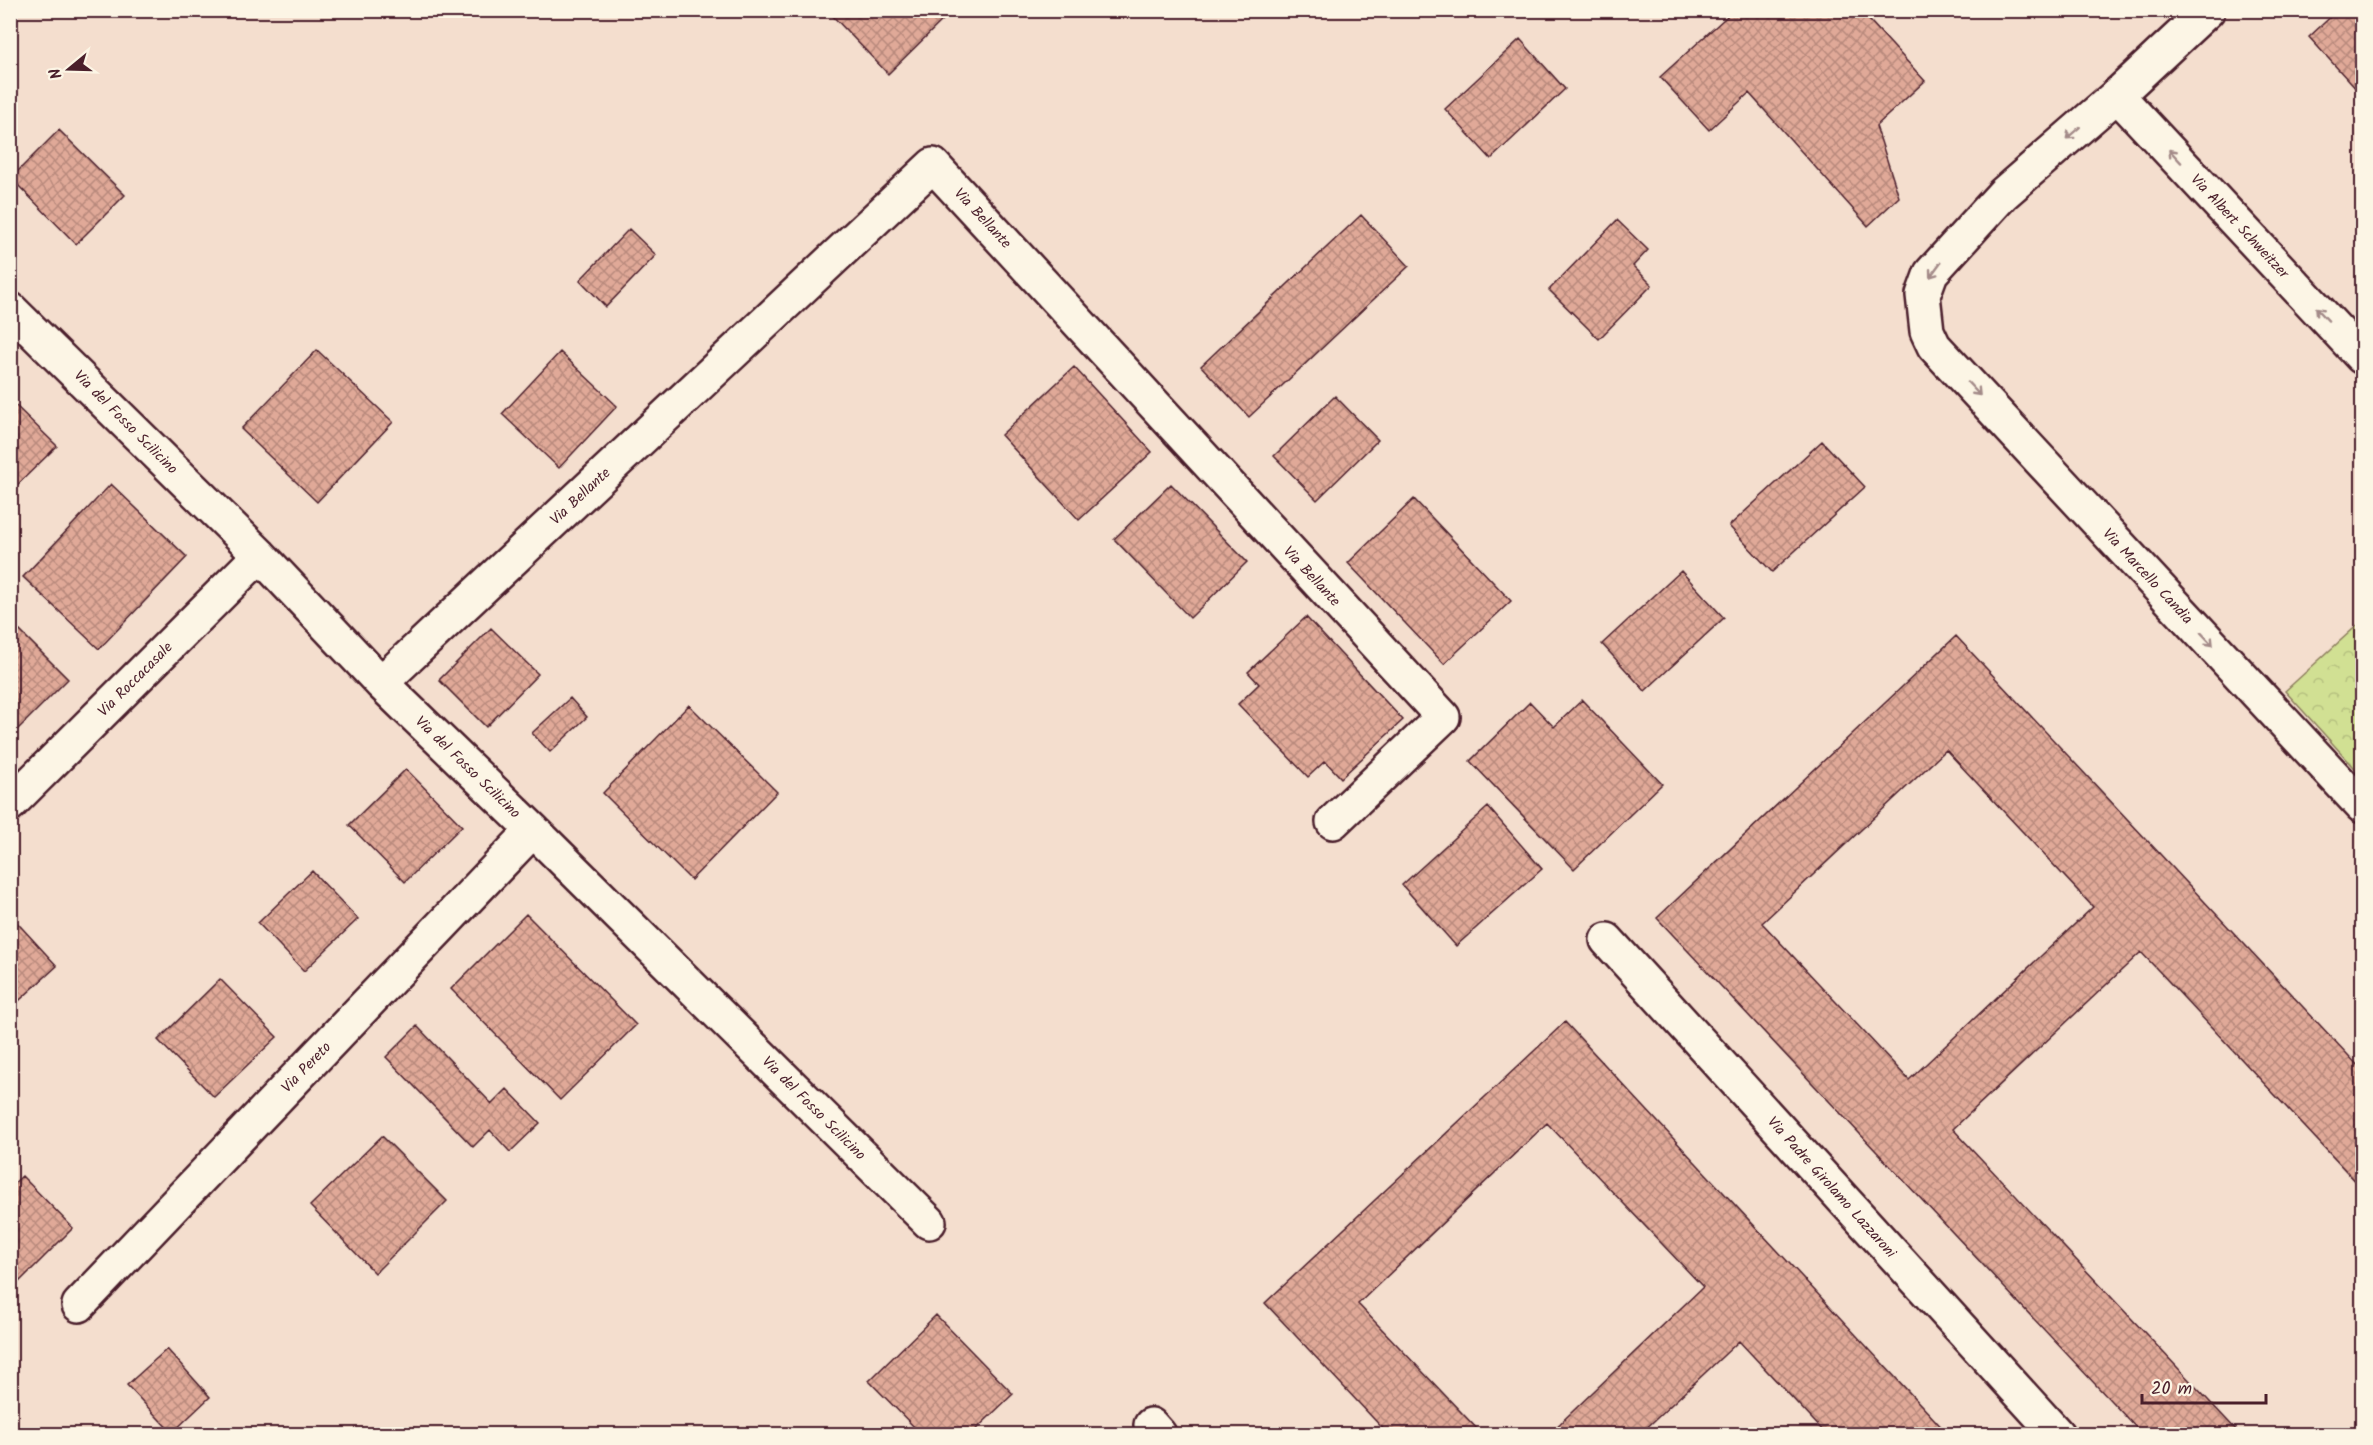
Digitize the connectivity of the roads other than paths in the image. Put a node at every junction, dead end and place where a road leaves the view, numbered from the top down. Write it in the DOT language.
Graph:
graph roads {
  1 [pos="2208,10"];
  2 [pos="2117,95"];
  3 [pos="10,309"];
  4 [pos="2362,357"];
  5 [pos="260,555"];
  6 [pos="381,683"];
  7 [pos="10,804"];
  8 [pos="2362,806"];
  9 [pos="1332,822"];
  10 [pos="533,830"];
  11 [pos="1607,940"];
  12 [pos="929,1222"];
  13 [pos="79,1305"];
  14 [pos="2057,1434"];
  1 -- 2 [label="street"];
  4 -- 2 [label="street, Via Albert Schweitzer, one-way"];
  2 -- 8 [label="street, Via Marcello Candia, one-way"];
  3 -- 5 [label="street, Via del Fosso Scilicino"];
  5 -- 6 [label="street, Via del Fosso Scilicino"];
  5 -- 7 [label="street, Via Roccacasale"];
  6 -- 9 [label="street, Via Bellante"];
  6 -- 10 [label="street, Via del Fosso Scilicino"];
  10 -- 12 [label="street, Via del Fosso Scilicino"];
  10 -- 13 [label="street, Via Pereto"];
  11 -- 14 [label="street, Via Padre Girolamo Lazzaroni"];
}
